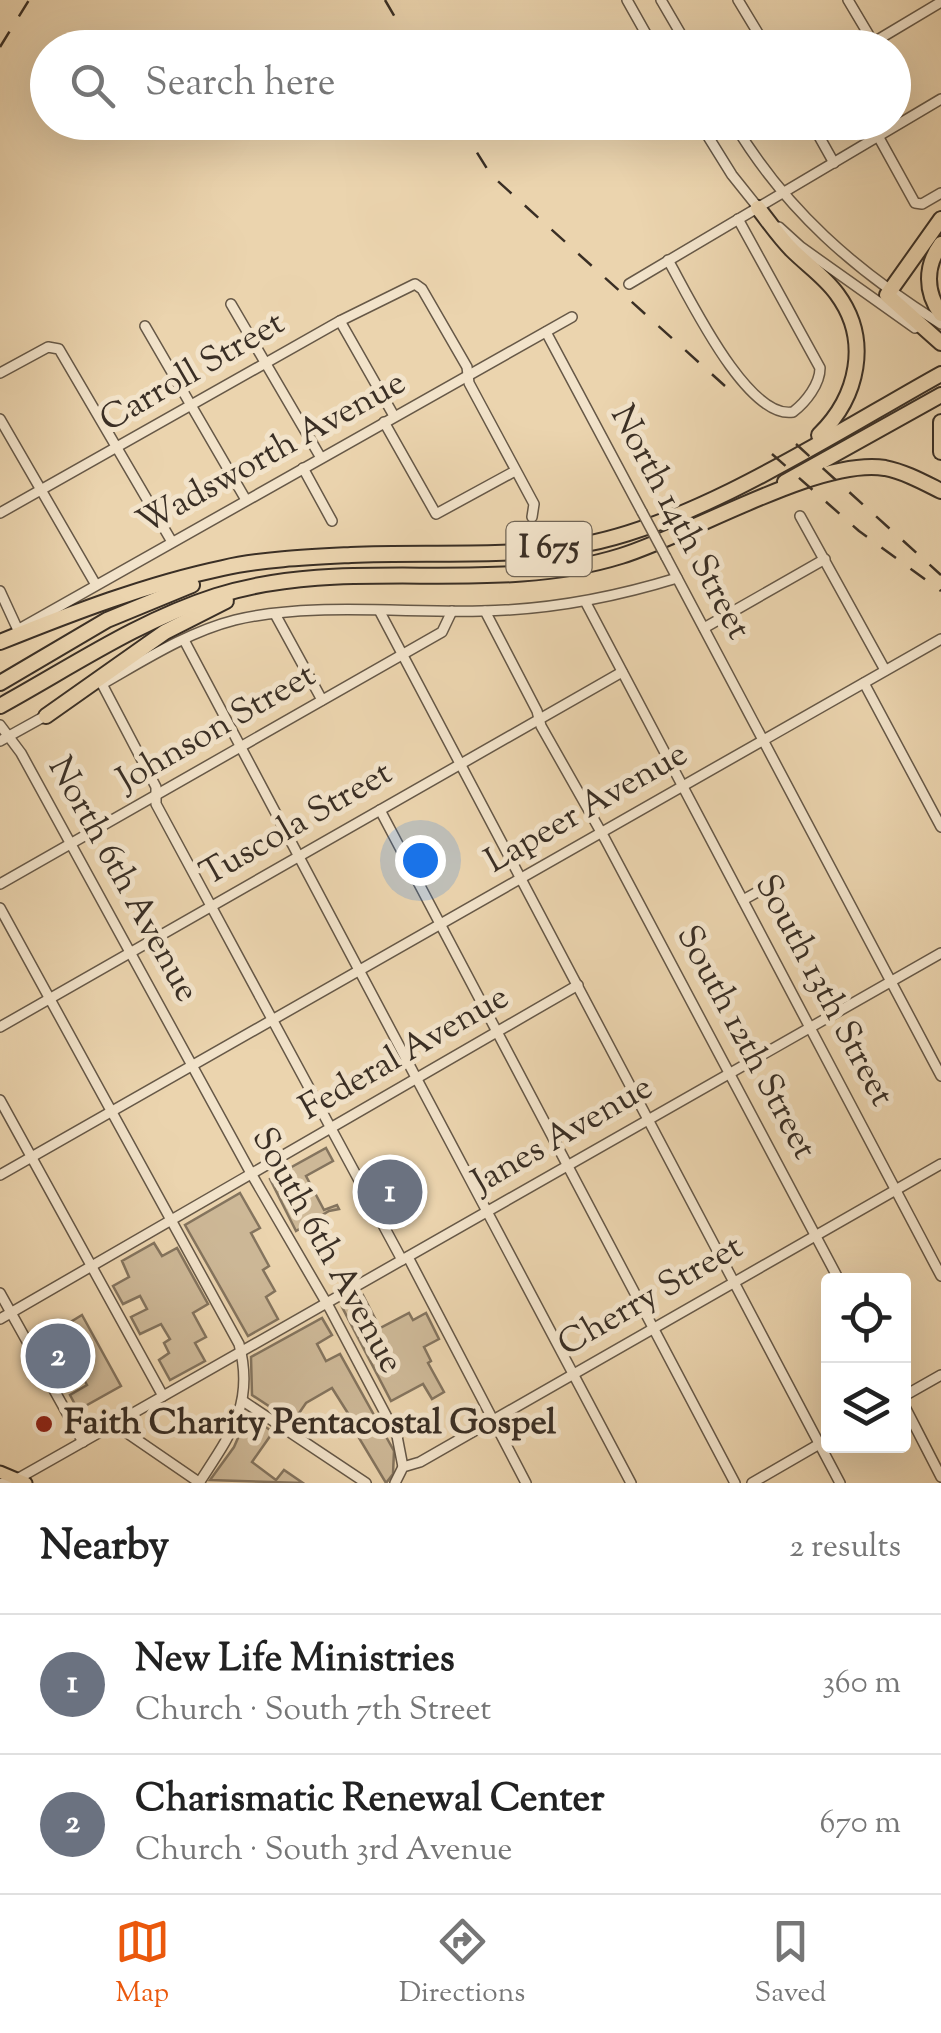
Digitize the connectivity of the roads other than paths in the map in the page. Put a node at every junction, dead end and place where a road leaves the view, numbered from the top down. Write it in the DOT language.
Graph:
graph roads {
  1 [pos="626,0"];
  2 [pos="661,0"];
  3 [pos="738,0"];
  4 [pos="848,0"];
  5 [pos="941,2"];
  6 [pos="644,30"];
  7 [pos="678,30"];
  8 [pos="756,30"];
  9 [pos="861,30"];
  10 [pos="893,30"];
  11 [pos="941,99"];
  12 [pos="911,117"];
  13 [pos="710,140"];
  14 [pos="746,140"];
  15 [pos="821,140"];
  16 [pos="871,140"];
  17 [pos="880,140"];
  18 [pos="834,163"];
  19 [pos="782,192"];
  20 [pos="941,193"];
  21 [pos="758,208"];
  22 [pos="738,219"];
  23 [pos="941,219"];
  24 [pos="941,244"];
  25 [pos="668,260"];
  26 [pos="629,284"];
  27 [pos="888,290"];
  28 [pos="231,304"];
  29 [pos="941,314"];
  30 [pos="572,317"];
  31 [pos="340,321"];
  32 [pos="941,324"];
  33 [pos="145,326"];
  34 [pos="546,332"];
  35 [pos="941,344"];
  36 [pos="266,362"];
  37 [pos="0,373"];
  38 [pos="941,374"];
  39 [pos="469,375"];
  40 [pos="941,395"];
  41 [pos="190,405"];
  42 [pos="394,416"];
  43 [pos="0,418"];
  44 [pos="384,422"];
  45 [pos="941,422"];
  46 [pos="116,448"];
  47 [pos="804,450"];
  48 [pos="941,452"];
  49 [pos="321,458"];
  50 [pos="303,468"];
  51 [pos="516,470"];
  52 [pos="41,490"];
  53 [pos="941,491"];
  54 [pos="246,500"];
  55 [pos="750,502"];
  56 [pos="0,513"];
  57 [pos="800,516"];
  58 [pos="532,517"];
  59 [pos="332,521"];
  60 [pos="172,542"];
  61 [pos="825,560"];
  62 [pos="274,562"];
  63 [pos="677,578"];
  64 [pos="298,579"];
  65 [pos="96,585"];
  66 [pos="0,591"];
  67 [pos="586,603"];
  68 [pos="452,611"];
  69 [pos="485,611"];
  70 [pos="380,612"];
  71 [pos="275,614"];
  72 [pos="704,628"];
  73 [pos="18,630"];
  74 [pos="184,640"];
  75 [pos="0,641"];
  76 [pos="940,644"];
  77 [pos="402,654"];
  78 [pos="885,670"];
  79 [pos="622,672"];
  80 [pos="0,682"];
  81 [pos="864,682"];
  82 [pos="102,684"];
  83 [pos="322,700"];
  84 [pos="4,704"];
  85 [pos="46,716"];
  86 [pos="539,718"];
  87 [pos="0,725"];
  88 [pos="5,738"];
  89 [pos="763,740"];
  90 [pos="240,748"];
  91 [pos="460,764"];
  92 [pos="682,786"];
  93 [pos="156,796"];
  94 [pos="380,810"];
  95 [pos="941,827"];
  96 [pos="600,833"];
  97 [pos="71,844"];
  98 [pos="298,856"];
  99 [pos="521,878"];
  100 [pos="0,884"];
  101 [pos="770,886"];
  102 [pos="743,900"];
  103 [pos="211,906"];
  104 [pos="0,908"];
  105 [pos="441,923"];
  106 [pos="130,952"];
  107 [pos="941,953"];
  108 [pos="360,969"];
  109 [pos="892,981"];
  110 [pos="578,986"];
  111 [pos="50,998"];
  112 [pos="272,1019"];
  113 [pos="0,1027"];
  114 [pos="811,1027"];
  115 [pos="499,1032"];
  116 [pos="192,1065"];
  117 [pos="730,1072"];
  118 [pos="941,1076"];
  119 [pos="418,1078"];
  120 [pos="0,1100"];
  121 [pos="112,1112"];
  122 [pos="649,1118"];
  123 [pos="331,1129"];
  124 [pos="31,1157"];
  125 [pos="568,1164"];
  126 [pos="941,1164"];
  127 [pos="0,1175"];
  128 [pos="252,1175"];
  129 [pos="896,1190"];
  130 [pos="488,1210"];
  131 [pos="172,1220"];
  132 [pos="815,1235"];
  133 [pos="405,1259"];
  134 [pos="92,1266"];
  135 [pos="834,1273"];
  136 [pos="941,1276"];
  137 [pos="735,1281"];
  138 [pos="0,1294"];
  139 [pos="326,1304"];
  140 [pos="11,1313"];
  141 [pos="0,1320"];
  142 [pos="654,1327"];
  143 [pos="241,1352"];
  144 [pos="574,1373"];
  145 [pos="941,1375"];
  146 [pos="911,1392"];
  147 [pos="164,1396"];
  148 [pos="243,1400"];
  149 [pos="493,1419"];
  150 [pos="911,1419"];
  151 [pos="114,1424"];
  152 [pos="821,1437"];
  153 [pos="83,1442"];
  154 [pos="821,1444"];
  155 [pos="828,1453"];
  156 [pos="403,1467"];
  157 [pos="0,1472"];
  158 [pos="941,1477"];
  159 [pos="23,1480"];
  160 [pos="2,1483"];
  161 [pos="199,1483"];
  162 [pos="366,1483"];
  163 [pos="396,1483"];
  164 [pos="526,1483"];
  165 [pos="631,1483"];
  166 [pos="735,1483"];
  167 [pos="752,1483"];
  168 [pos="840,1483"];
  1 -- 6 [label="street"];
  2 -- 7 [label="street"];
  3 -- 8 [label="street"];
  4 -- 9 [label="street"];
  5 -- 10 [label="street"];
  11 -- 12 [label="street"];
  13 -- 21 [label="street"];
  14 -- 19 [label="street"];
  15 -- 18 [label="street"];
  16 -- 18 [label="street"];
  17 -- 20 [label="street"];
  18 -- 19 [label="street"];
  19 -- 21 [label="street"];
  19 -- 27 [label="street"];
  21 -- 22 [label="street"];
  21 -- 35 [label="street"];
  21 -- 47 [label="highway"];
  22 -- 25 [label="street"];
  22 -- 25 [label="street"];
  23 -- 27 [label="highway"];
  24 -- 29 [label="highway"];
  25 -- 26 [label="street"];
  27 -- 32 [label="street"];
  27 -- 35 [label="highway"];
  28 -- 36 [label="street"];
  30 -- 34 [label="street, Wadsworth Avenue"];
  31 -- 36 [label="street, Carroll Street"];
  31 -- 39 [label="street, Carroll Street"];
  31 -- 42 [label="street"];
  33 -- 41 [label="street"];
  34 -- 39 [label="street, Wadsworth Avenue"];
  34 -- 63 [label="street, North 14th Street, bridge"];
  36 -- 41 [label="street, Carroll Street"];
  36 -- 49 [label="street"];
  37 -- 46 [label="street"];
  38 -- 47 [label="highway, I 675"];
  39 -- 42 [label="street, Wadsworth Avenue"];
  39 -- 51 [label="street"];
  40 -- 55 [label="highway, I 675"];
  41 -- 46 [label="street, Carroll Street"];
  41 -- 54 [label="street"];
  42 -- 44 [label="street, Wadsworth Avenue"];
  43 -- 52 [label="street"];
  44 -- 49 [label="street, Wadsworth Avenue"];
  44 -- 51 [label="street"];
  45 -- 48 [label="highway"];
  46 -- 52 [label="street, Carroll Street"];
  46 -- 60 [label="street"];
  47 -- 62 [label="highway, I 675"];
  49 -- 50 [label="street, Wadsworth Avenue"];
  50 -- 54 [label="street, Wadsworth Avenue"];
  50 -- 59 [label="street"];
  51 -- 58 [label="street"];
  52 -- 56 [label="street, Carroll Street"];
  52 -- 65 [label="street"];
  53 -- 55 [label="highway"];
  54 -- 60 [label="street, Wadsworth Avenue"];
  55 -- 64 [label="highway, I 675"];
  57 -- 61 [label="street"];
  60 -- 65 [label="street, Wadsworth Avenue"];
  61 -- 72 [label="street"];
  61 -- 78 [label="street"];
  62 -- 75 [label="highway"];
  62 -- 80 [label="highway, I 675"];
  63 -- 67 [label="street"];
  63 -- 72 [label="street, North 14th Street"];
  64 -- 84 [label="highway, I 675"];
  64 -- 85 [label="highway"];
  65 -- 73 [label="street, Wadsworth Avenue"];
  66 -- 73 [label="street"];
  67 -- 69 [label="street"];
  67 -- 79 [label="street, South 13th Street"];
  68 -- 69 [label="street"];
  68 -- 70 [label="street"];
  68 -- 77 [label="street, Johnson Street"];
  69 -- 86 [label="street, South 12th Street"];
  70 -- 71 [label="street"];
  70 -- 77 [label="street"];
  71 -- 74 [label="street"];
  71 -- 83 [label="street"];
  72 -- 89 [label="street, North 14th Street"];
  73 -- 75 [label="street, Wadsworth Avenue"];
  74 -- 82 [label="street"];
  74 -- 90 [label="street"];
  76 -- 78 [label="street, Lapeer Avenue"];
  77 -- 83 [label="street, Johnson Street"];
  77 -- 91 [label="street"];
  78 -- 81 [label="street, Lapeer Avenue"];
  79 -- 86 [label="street, Tuscola Street"];
  79 -- 92 [label="street, South 13th Street"];
  81 -- 89 [label="street, Lapeer Avenue"];
  81 -- 95 [label="street"];
  82 -- 85 [label="street"];
  82 -- 93 [label="street"];
  83 -- 90 [label="street, Johnson Street"];
  85 -- 88 [label="street"];
  86 -- 91 [label="street, Tuscola Street"];
  86 -- 96 [label="street, South 12th Street"];
  87 -- 88 [label="street, North 6th Avenue"];
  88 -- 97 [label="street, North 6th Avenue"];
  89 -- 92 [label="street, Lapeer Avenue"];
  89 -- 109 [label="street, North 14th Street"];
  90 -- 93 [label="street, Johnson Street"];
  90 -- 98 [label="street"];
  91 -- 94 [label="street, Tuscola Street"];
  91 -- 99 [label="street"];
  92 -- 96 [label="street, Lapeer Avenue"];
  92 -- 102 [label="street, South 13th Street"];
  93 -- 97 [label="street, Johnson Street"];
  93 -- 103 [label="street"];
  94 -- 98 [label="street, Tuscola Street"];
  94 -- 105 [label="street"];
  96 -- 99 [label="street, Lapeer Avenue"];
  96 -- 117 [label="street, South 12th Street"];
  97 -- 100 [label="street, Johnson Street"];
  97 -- 106 [label="street, North 6th Avenue"];
  98 -- 103 [label="street, Tuscola Street"];
  98 -- 108 [label="street"];
  99 -- 105 [label="street, Lapeer Avenue"];
  99 -- 110 [label="street"];
  101 -- 102 [label="street"];
  102 -- 114 [label="street, South 13th Street"];
  103 -- 106 [label="street, Tuscola Street"];
  103 -- 112 [label="street"];
  104 -- 111 [label="street"];
  105 -- 108 [label="street, Lapeer Avenue"];
  105 -- 115 [label="street"];
  106 -- 111 [label="street, Tuscola Street"];
  106 -- 116 [label="street, North 6th Avenue"];
  107 -- 109 [label="street, Janes Avenue"];
  108 -- 112 [label="street, Lapeer Avenue"];
  108 -- 119 [label="street"];
  109 -- 114 [label="street, Janes Avenue"];
  109 -- 118 [label="street, North 14th Street"];
  110 -- 115 [label="street, Federal Avenue"];
  110 -- 122 [label="street"];
  111 -- 113 [label="street, Tuscola Street"];
  111 -- 121 [label="street"];
  112 -- 116 [label="street, Lapeer Avenue"];
  112 -- 123 [label="street"];
  114 -- 117 [label="street, Janes Avenue"];
  114 -- 129 [label="street, South 13th Street"];
  115 -- 119 [label="street, Federal Avenue"];
  115 -- 125 [label="street"];
  116 -- 121 [label="street, Lapeer Avenue"];
  116 -- 128 [label="street, South 6th Avenue"];
  117 -- 122 [label="street, Janes Avenue"];
  117 -- 132 [label="street, South 12th Street"];
  119 -- 123 [label="street, Federal Avenue"];
  119 -- 130 [label="street"];
  120 -- 124 [label="street"];
  121 -- 124 [label="street, Lapeer Avenue"];
  121 -- 131 [label="street"];
  122 -- 125 [label="street, Janes Avenue"];
  122 -- 137 [label="street"];
  123 -- 128 [label="street, Federal Avenue"];
  123 -- 133 [label="street"];
  124 -- 127 [label="street, Lapeer Avenue"];
  124 -- 134 [label="street"];
  125 -- 130 [label="street, Janes Avenue"];
  125 -- 142 [label="street"];
  126 -- 129 [label="street, Cherry Street"];
  128 -- 131 [label="street, Federal Avenue"];
  128 -- 139 [label="street, South 6th Avenue"];
  129 -- 132 [label="street, Cherry Street"];
  129 -- 136 [label="street, South 13th Street"];
  130 -- 133 [label="street, Janes Avenue"];
  130 -- 144 [label="street"];
  131 -- 134 [label="street, Federal Avenue"];
  131 -- 143 [label="street"];
  132 -- 135 [label="street, South 12th Street"];
  132 -- 137 [label="street, Cherry Street"];
  133 -- 139 [label="street, Janes Avenue"];
  133 -- 149 [label="street"];
  134 -- 140 [label="street, Federal Avenue"];
  134 -- 147 [label="street"];
  137 -- 142 [label="street, Cherry Street"];
  137 -- 152 [label="street"];
  138 -- 140 [label="street"];
  139 -- 143 [label="street, Janes Avenue"];
  139 -- 156 [label="street, South 6th Avenue"];
  140 -- 141 [label="street, Federal Avenue"];
  140 -- 153 [label="street"];
  142 -- 144 [label="street, Cherry Street"];
  142 -- 166 [label="street"];
  143 -- 147 [label="street, Janes Avenue"];
  143 -- 148 [label="street"];
  144 -- 149 [label="street, Cherry Street"];
  144 -- 165 [label="street"];
  145 -- 146 [label="street"];
  147 -- 151 [label="street, Janes Avenue"];
  148 -- 161 [label="street"];
  148 -- 162 [label="street"];
  149 -- 156 [label="street, Cherry Street"];
  149 -- 164 [label="street"];
  150 -- 158 [label="street"];
  151 -- 153 [label="street, Janes Avenue"];
  151 -- 161 [label="street"];
  153 -- 159 [label="street, Janes Avenue"];
  154 -- 167 [label="street"];
  155 -- 168 [label="street"];
  156 -- 163 [label="street"];
  157 -- 159 [label="main road"];
  159 -- 160 [label="street, Janes Avenue"];
}
